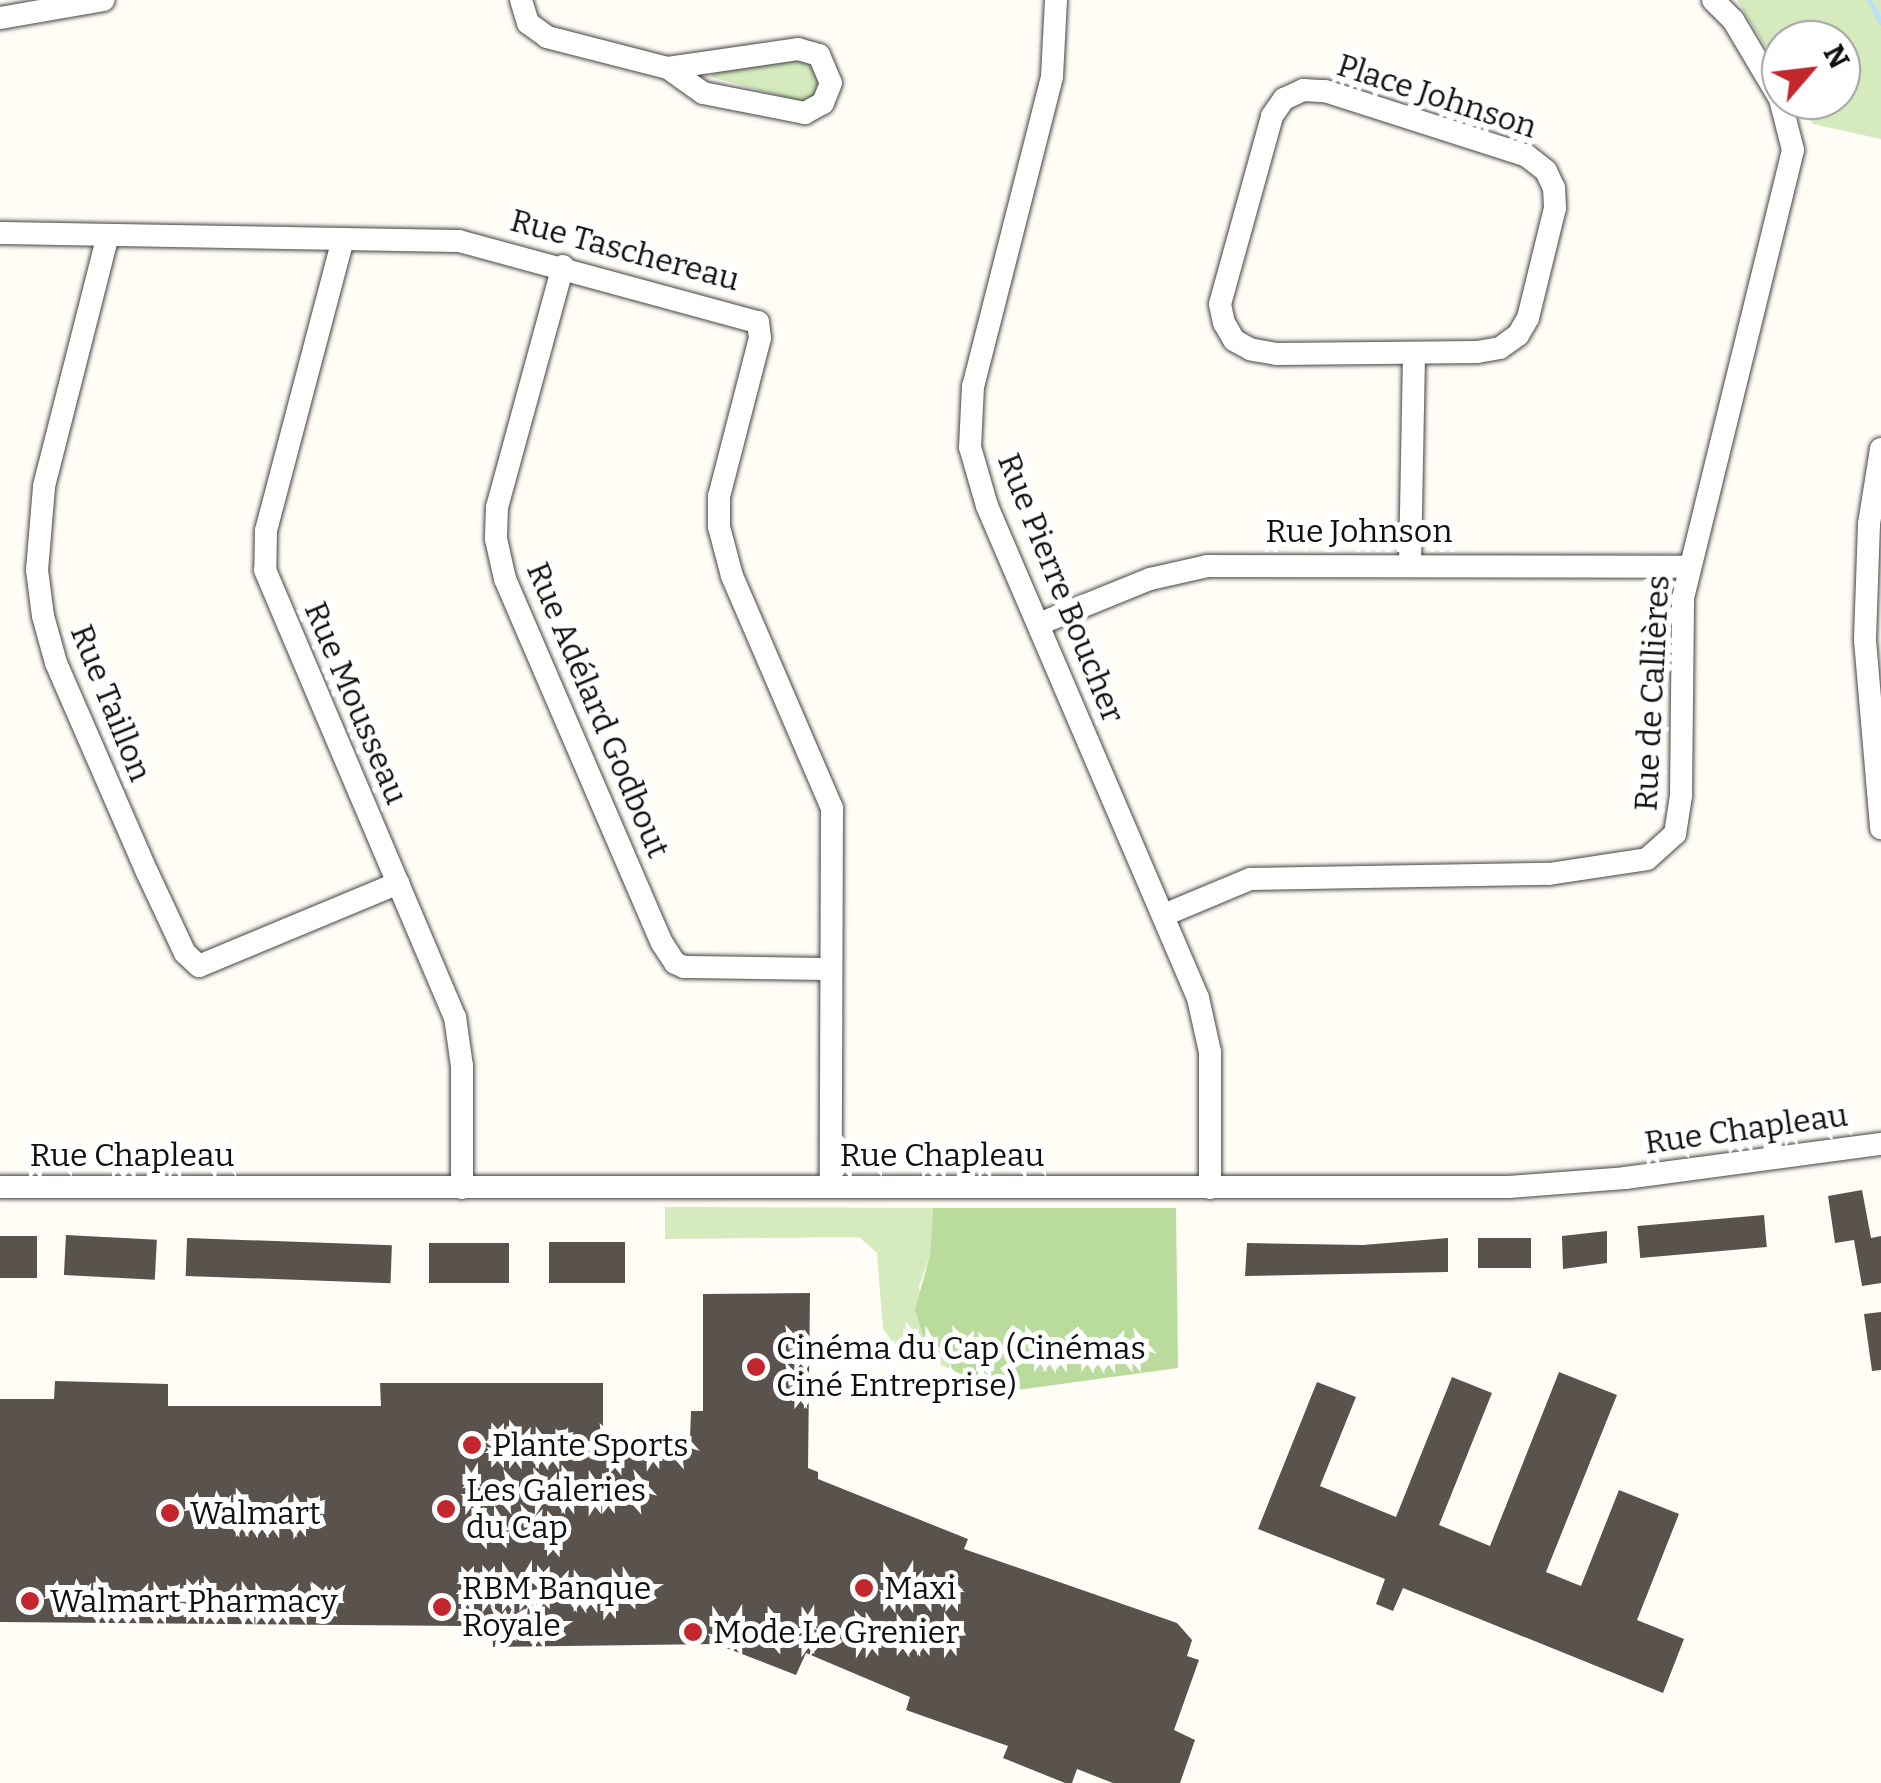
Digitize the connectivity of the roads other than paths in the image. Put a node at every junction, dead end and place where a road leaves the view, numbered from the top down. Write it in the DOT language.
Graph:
graph roads {
  1 [pos="103,0"];
  2 [pos="521,0"];
  3 [pos="1056,0"];
  4 [pos="1713,0"];
  5 [pos="0,18"];
  6 [pos="668,68"];
  7 [pos="0,233"];
  8 [pos="108,235"];
  9 [pos="343,239"];
  10 [pos="563,266"];
  11 [pos="1414,353"];
  12 [pos="1881,449"];
  13 [pos="1410,564"];
  14 [pos="1690,567"];
  15 [pos="1039,624"];
  16 [pos="1881,828"];
  17 [pos="398,883"];
  18 [pos="1164,916"];
  19 [pos="831,969"];
  20 [pos="1881,1144"];
  21 [pos="0,1187"];
  22 [pos="462,1188"];
  23 [pos="831,1188"];
  24 [pos="1210,1188"];
  1 -- 5 [label="street"];
  2 -- 6 [label="street"];
  3 -- 15 [label="street, Rue Pierre Boucher"];
  4 -- 14 [label="street, Rue de Callières"];
  6 -- 6 [label="street"];
  7 -- 8 [label="street, Rue Taschereau"];
  8 -- 9 [label="street, Rue Taschereau"];
  8 -- 17 [label="street, Rue Taillon"];
  9 -- 10 [label="street, Rue Taschereau"];
  9 -- 17 [label="street, Rue Mousseau"];
  10 -- 19 [label="street, Rue Taschereau"];
  10 -- 19 [label="street, Rue Adélard Godbout"];
  11 -- 11 [label="street, Place Johnson"];
  11 -- 13 [label="street"];
  12 -- 16 [label="street"];
  13 -- 14 [label="street, Rue Johnson"];
  13 -- 15 [label="street, Rue Johnson"];
  14 -- 18 [label="street, Rue de Callières"];
  15 -- 18 [label="street, Rue Pierre Boucher"];
  17 -- 22 [label="street, Rue Mousseau"];
  18 -- 24 [label="street, Rue Pierre Boucher"];
  19 -- 23 [label="street, Rue Taschereau"];
  20 -- 24 [label="street, Rue Chapleau"];
  21 -- 22 [label="street, Rue Chapleau"];
  22 -- 23 [label="street, Rue Chapleau"];
  23 -- 24 [label="street, Rue Chapleau"];
}
